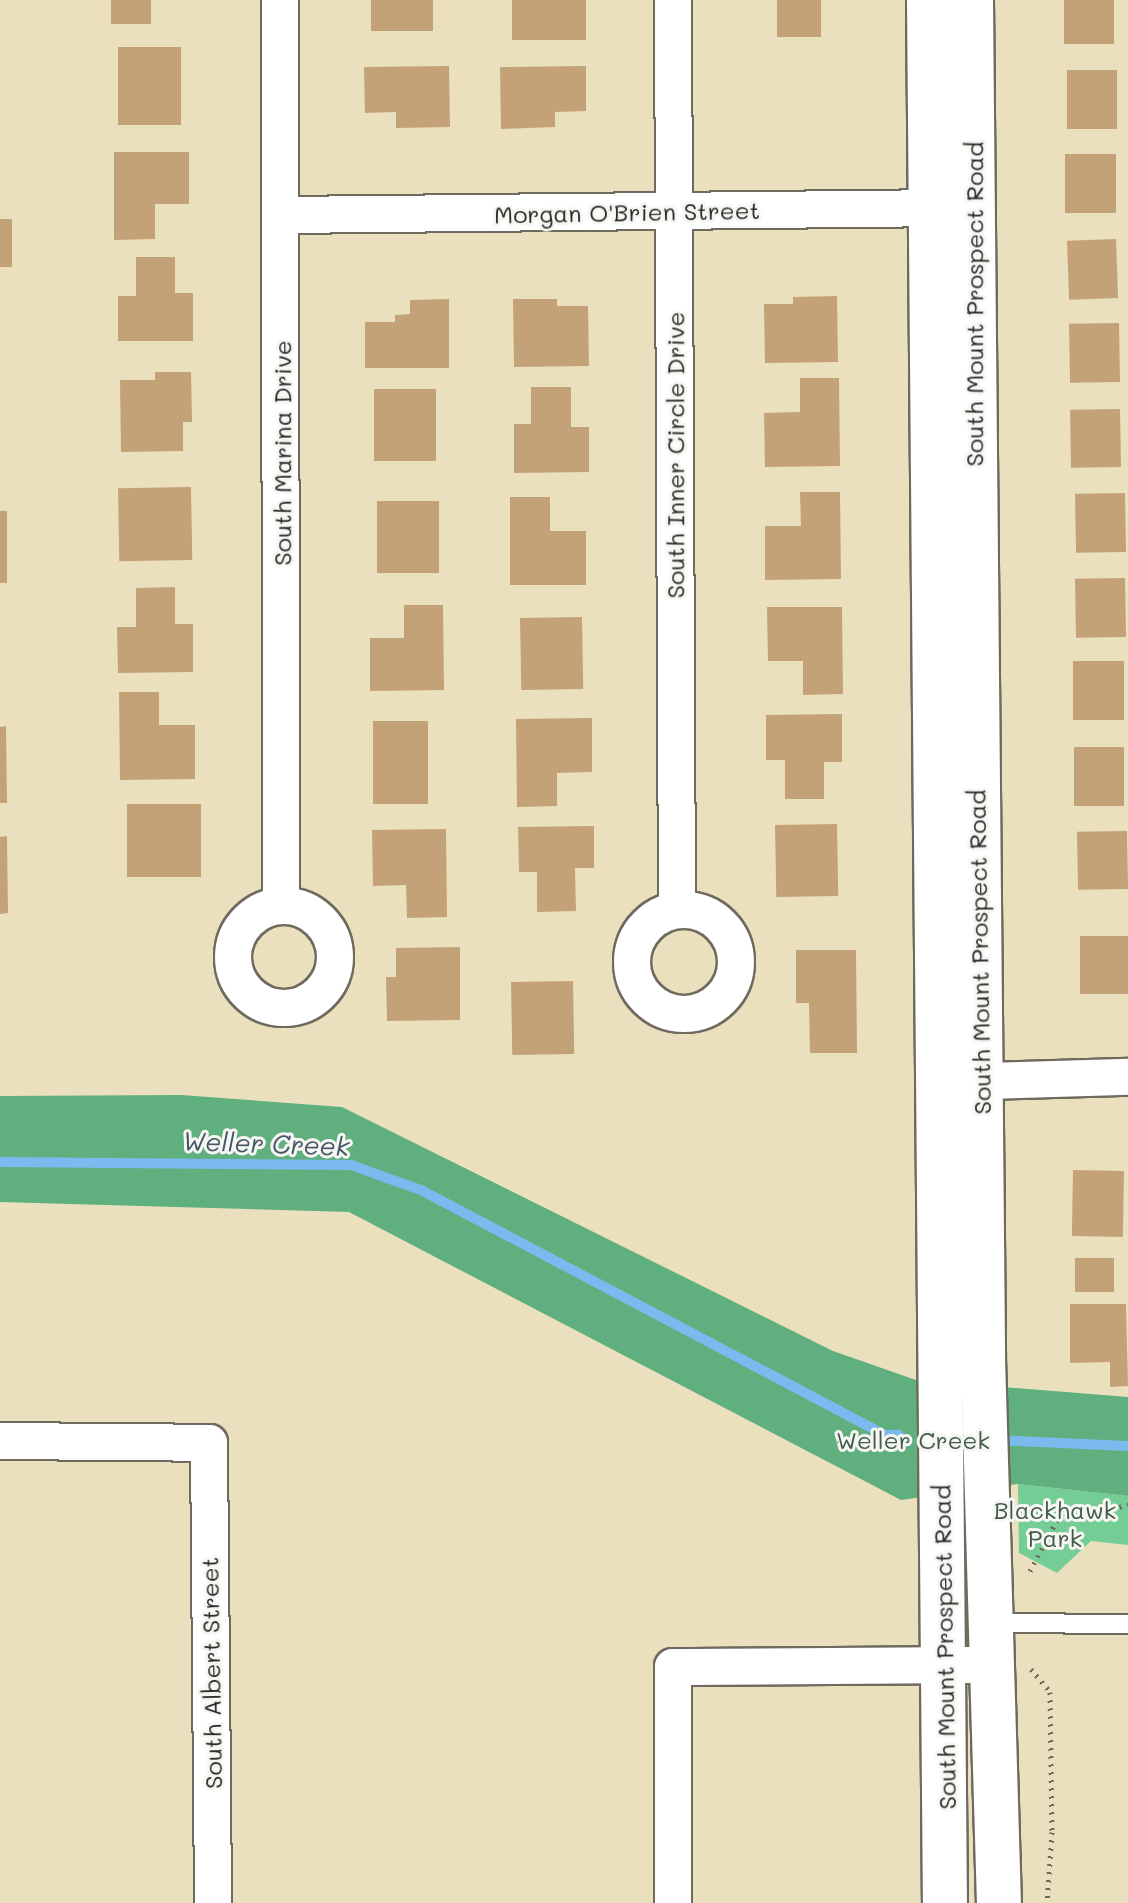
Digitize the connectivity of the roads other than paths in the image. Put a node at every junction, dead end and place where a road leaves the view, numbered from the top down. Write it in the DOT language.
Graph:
graph roads {
  1 [pos="280,0"];
  2 [pos="673,0"];
  3 [pos="929,0"];
  4 [pos="971,0"];
  5 [pos="952,208"];
  6 [pos="673,211"];
  7 [pos="282,215"];
  8 [pos="281,906"];
  9 [pos="677,910"];
  10 [pos="1128,1077"];
  11 [pos="937,1082"];
  12 [pos="980,1082"];
  13 [pos="962,1360"];
  14 [pos="0,1441"];
  15 [pos="1127,1624"];
  16 [pos="1002,1637"];
  17 [pos="945,1666"];
  18 [pos="213,1903"];
  19 [pos="673,1903"];
  20 [pos="945,1903"];
  21 [pos="999,1903"];
  1 -- 7 [label="street, South Marina Drive"];
  2 -- 6 [label="street, South Inner Circle Drive"];
  3 -- 5 [label="main road, South Mount Prospect Road"];
  4 -- 5 [label="main road, South Mount Prospect Road"];
  5 -- 6 [label="street, Morgan O'Brien Street"];
  5 -- 11 [label="main road, South Mount Prospect Road"];
  5 -- 12 [label="main road, South Mount Prospect Road"];
  6 -- 7 [label="street, Morgan O'Brien Street"];
  6 -- 9 [label="street, South Inner Circle Drive"];
  7 -- 8 [label="street, South Marina Drive"];
  10 -- 12 [label="street"];
  11 -- 12 [label="street"];
  11 -- 13 [label="main road, South Mount Prospect Road"];
  12 -- 13 [label="main road, South Mount Prospect Road"];
  13 -- 16 [label="main road, South Mount Prospect Road"];
  13 -- 17 [label="main road, South Mount Prospect Road"];
  14 -- 18 [label="street, South Albert Street"];
  15 -- 16 [label="lane"];
  16 -- 17 [label="street"];
  16 -- 21 [label="main road, South Mount Prospect Road"];
  17 -- 19 [label="street"];
  17 -- 20 [label="main road, South Mount Prospect Road"];
}
